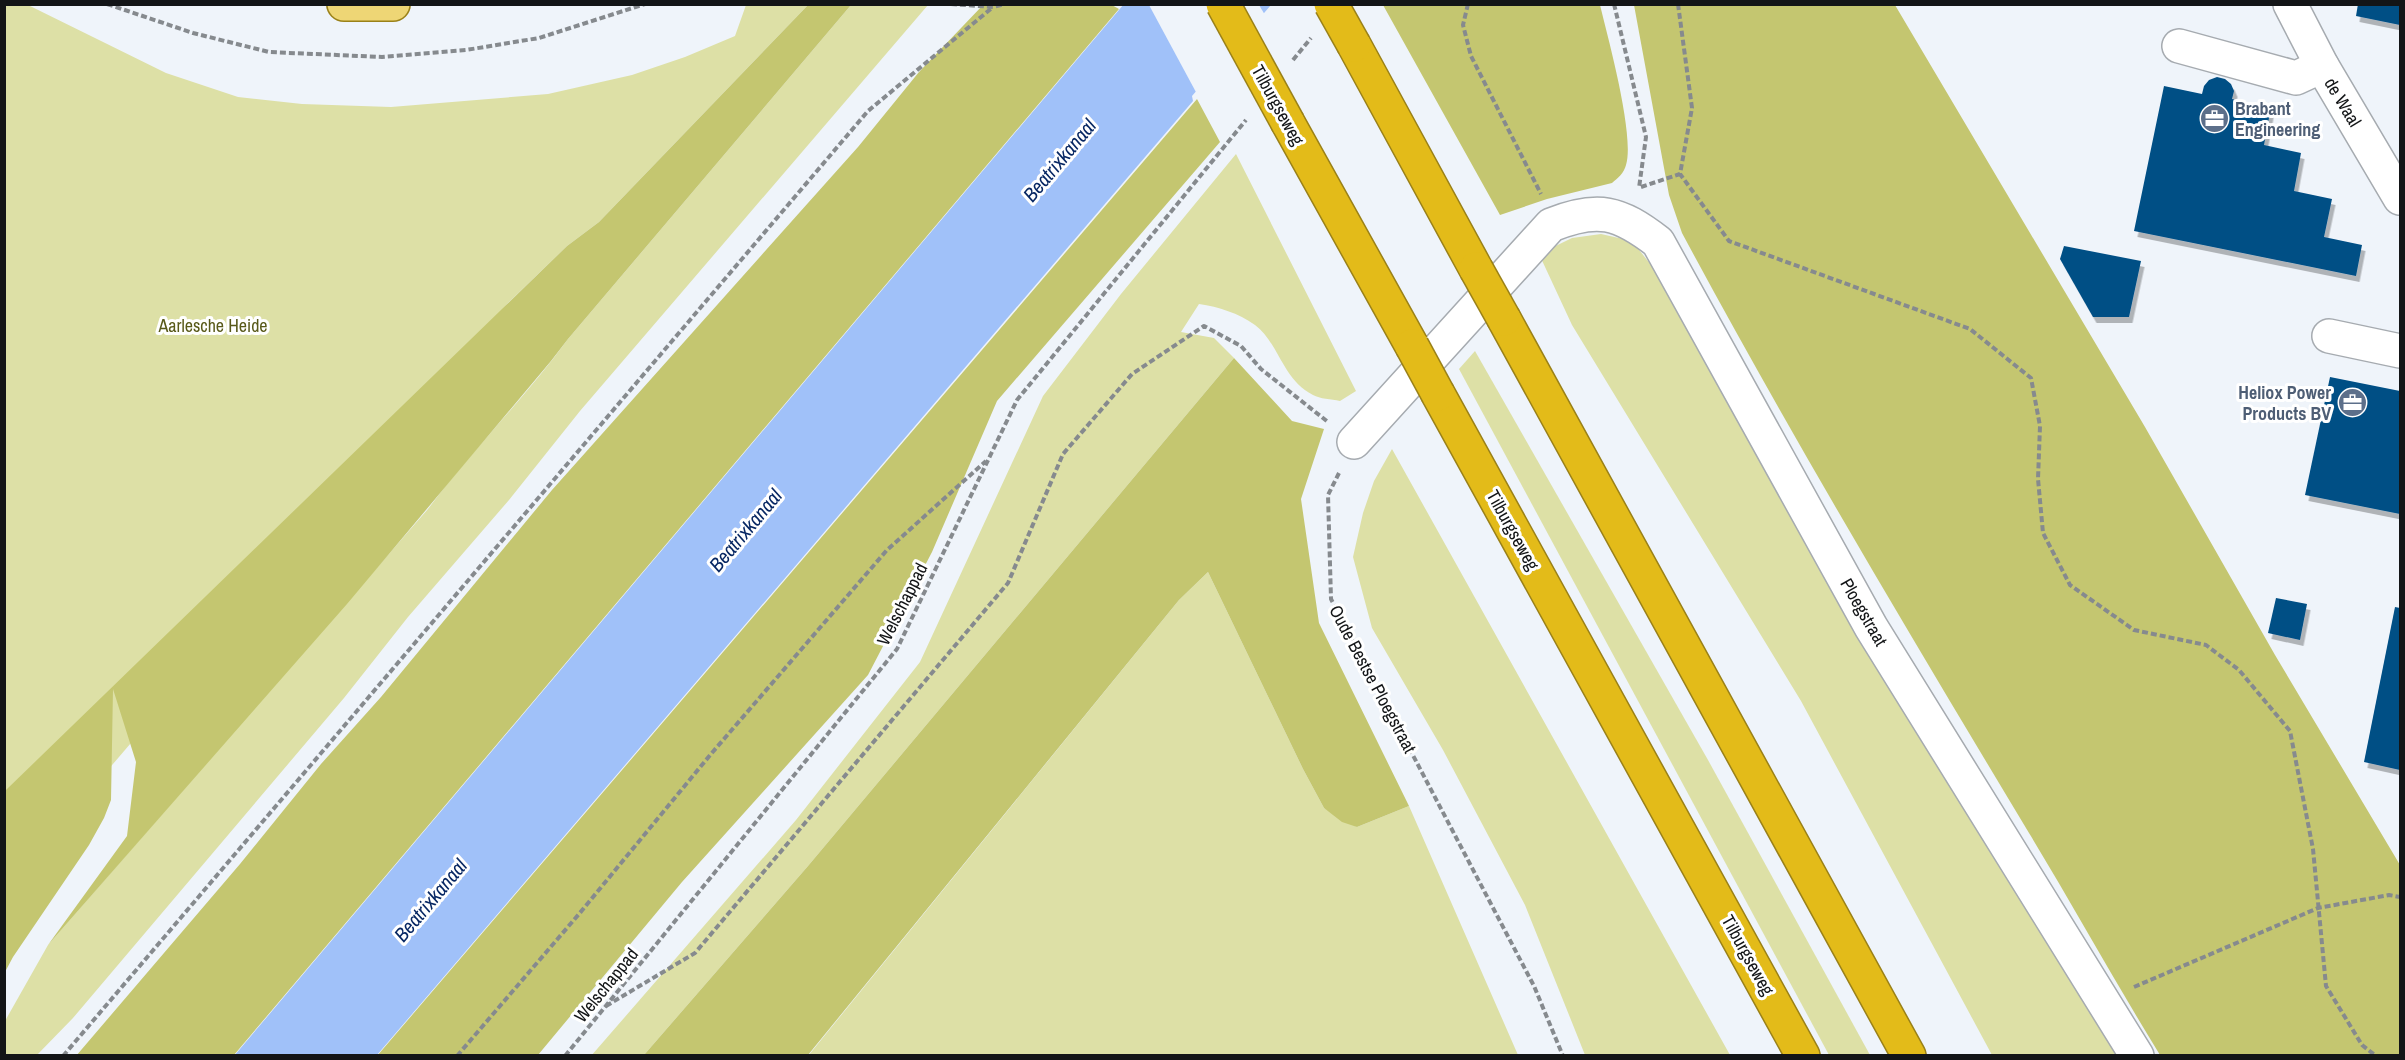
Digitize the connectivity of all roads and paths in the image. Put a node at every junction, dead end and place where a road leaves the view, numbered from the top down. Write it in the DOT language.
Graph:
graph roads {
  1 [pos="344,4"];
  2 [pos="393,4"];
  3 [pos="951,4"];
  4 [pos="1005,4"];
  5 [pos="1223,4"];
  6 [pos="1331,4"];
  7 [pos="1468,4"];
  8 [pos="1614,4"];
  9 [pos="1677,4"];
  10 [pos="2290,4"];
  11 [pos="993,7"];
  12 [pos="2179,46"];
  13 [pos="2322,66"];
  14 [pos="1206,171"];
  15 [pos="1680,174"];
  16 [pos="1640,187"];
  17 [pos="1544,198"];
  18 [pos="2400,198"];
  19 [pos="1618,217"];
  20 [pos="2329,336"];
  21 [pos="2400,351"];
  22 [pos="1354,442"];
  23 [pos="989,458"];
  24 [pos="2400,897"];
  25 [pos="2318,908"];
  26 [pos="2102,1000"];
  27 [pos="606,1006"];
  28 [pos="63,1056"];
  29 [pos="457,1056"];
  30 [pos="565,1056"];
  31 [pos="1563,1056"];
  32 [pos="1803,1056"];
  33 [pos="1909,1056"];
  34 [pos="2137,1056"];
  35 [pos="2376,1056"];
  1 -- 2 [label="main road"];
  3 -- 11 [label="path"];
  4 -- 11 [label="path"];
  5 -- 32 [label="highway, Tilburgseweg, bridge"];
  6 -- 33 [label="highway, bridge"];
  7 -- 17 [label="path"];
  8 -- 16 [label="path"];
  9 -- 15 [label="path"];
  10 -- 13 [label="street, de Waal"];
  11 -- 28 [label="path"];
  12 -- 13 [label="street"];
  13 -- 18 [label="street, de Waal"];
  14 -- 23 [label="path, Welschappad"];
  15 -- 16 [label="path"];
  15 -- 25 [label="path"];
  16 -- 19 [label="path"];
  19 -- 22 [label="street, Ploegstraat"];
  19 -- 26 [label="street, Ploegstraat"];
  20 -- 21 [label="street"];
  22 -- 27 [label="path"];
  22 -- 31 [label="path, Oude Bestse Ploegstraat"];
  23 -- 27 [label="path, Welschappad"];
  23 -- 29 [label="path"];
  24 -- 25 [label="path"];
  25 -- 26 [label="path"];
  25 -- 35 [label="path"];
  26 -- 34 [label="street, Ploegstraat"];
  27 -- 30 [label="path, Welschappad"];
}
